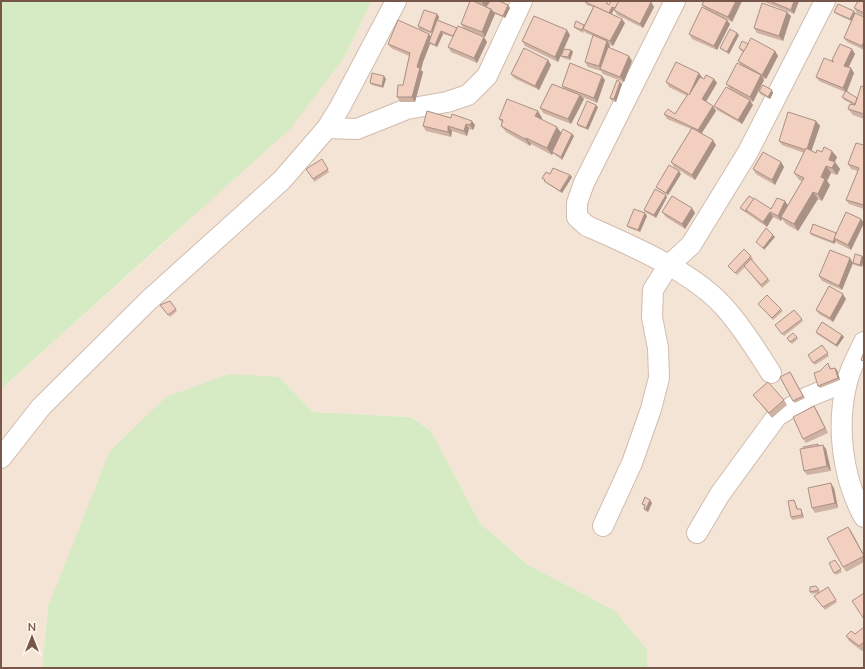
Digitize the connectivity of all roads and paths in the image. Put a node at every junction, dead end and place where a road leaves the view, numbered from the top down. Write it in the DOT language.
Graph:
graph roads {
  1 [pos="396,1"];
  2 [pos="522,1"];
  3 [pos="675,1"];
  4 [pos="825,1"];
  5 [pos="327,128"];
  6 [pos="668,266"];
  7 [pos="864,342"];
  8 [pos="771,373"];
  9 [pos="847,381"];
  10 [pos="1,458"];
  11 [pos="856,472"];
  12 [pos="864,517"];
  13 [pos="603,526"];
  14 [pos="697,533"];
  1 -- 5 [label="street"];
  2 -- 5 [label="street"];
  3 -- 6 [label="street"];
  4 -- 6 [label="street"];
  5 -- 10 [label="street"];
  6 -- 8 [label="street"];
  6 -- 13 [label="street"];
  7 -- 9 [label="street"];
  9 -- 11 [label="street"];
  9 -- 14 [label="street"];
  11 -- 12 [label="street"];
}
